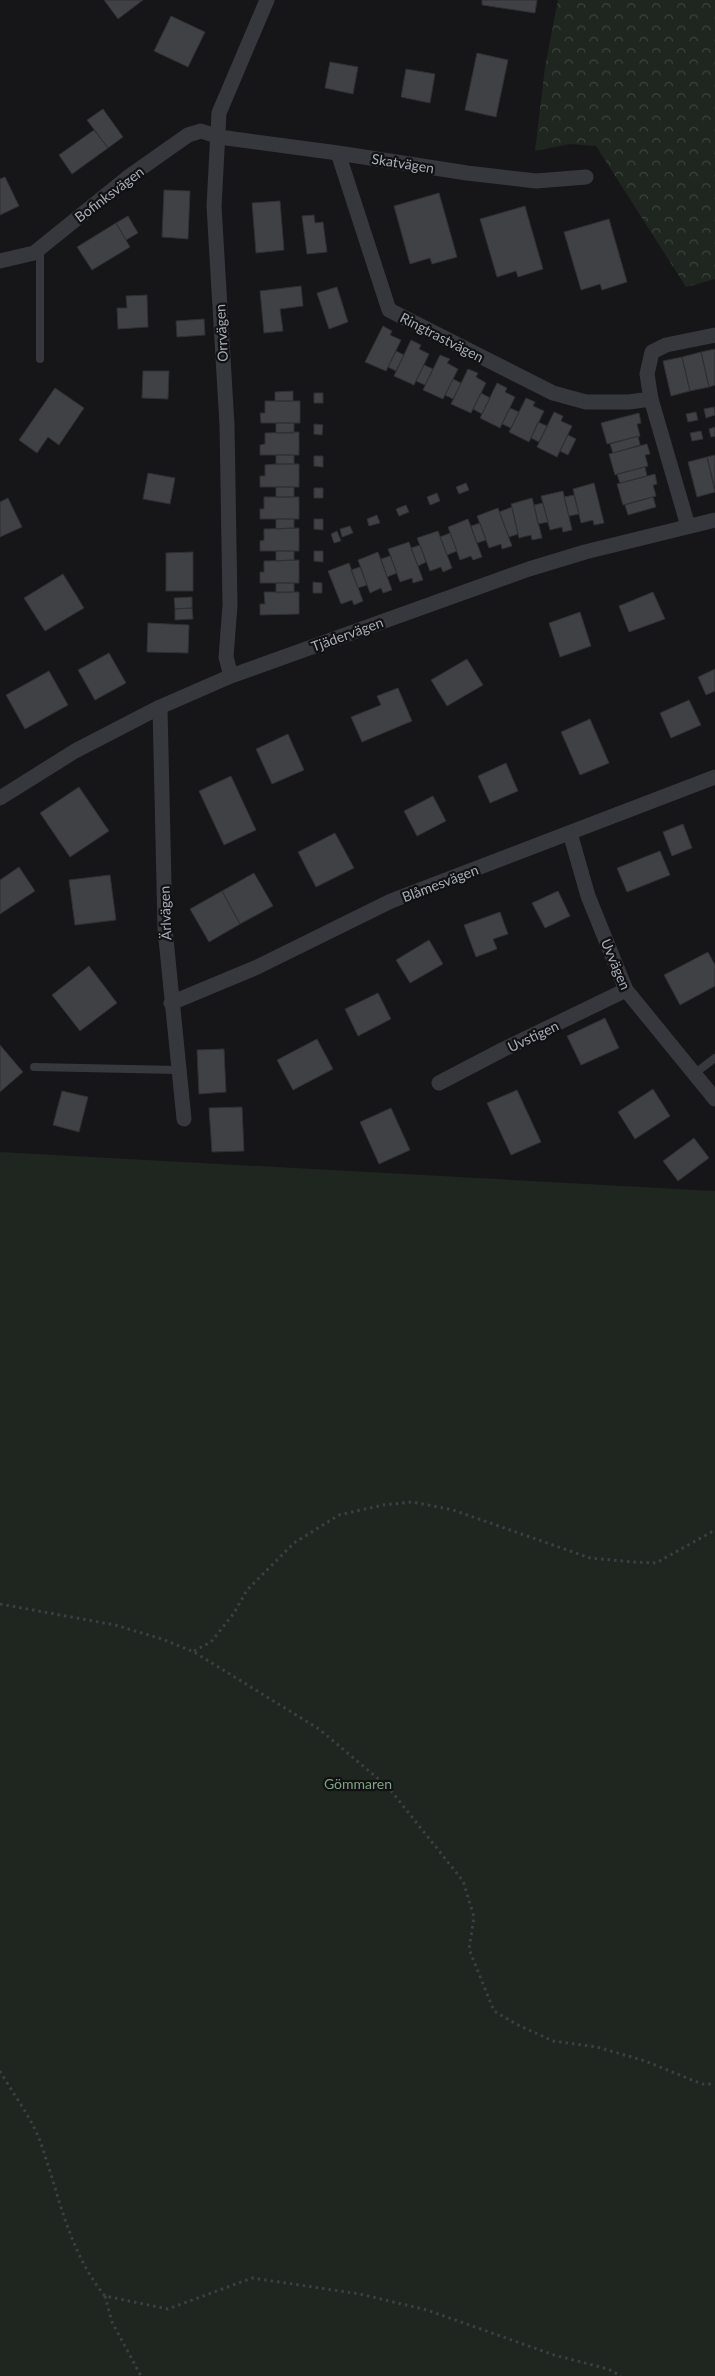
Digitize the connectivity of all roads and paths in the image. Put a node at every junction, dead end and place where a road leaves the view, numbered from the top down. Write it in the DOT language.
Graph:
graph roads {
  1 [pos="267,0"];
  2 [pos="219,137"];
  3 [pos="338,153"];
  4 [pos="586,177"];
  5 [pos="40,248"];
  6 [pos="0,261"];
  7 [pos="715,335"];
  8 [pos="40,359"];
  9 [pos="651,399"];
  10 [pos="715,520"];
  11 [pos="688,526"];
  12 [pos="231,676"];
  13 [pos="160,707"];
  14 [pos="715,777"];
  15 [pos="0,798"];
  16 [pos="570,833"];
  17 [pos="626,990"];
  18 [pos="171,1003"];
  19 [pos="715,1058"];
  20 [pos="34,1067"];
  21 [pos="178,1070"];
  22 [pos="694,1074"];
  23 [pos="439,1083"];
  24 [pos="715,1099"];
  25 [pos="184,1119"];
  26 [pos="715,1530"];
  27 [pos="0,1604"];
  28 [pos="194,1652"];
  29 [pos="0,2071"];
  30 [pos="715,2084"];
  31 [pos="105,2296"];
  32 [pos="141,2376"];
  33 [pos="621,2376"];
  1 -- 2 [label="street, Orrvägen"];
  2 -- 3 [label="street, Skatvägen"];
  2 -- 5 [label="street, Bofinksvägen"];
  2 -- 12 [label="street, Orrvägen"];
  3 -- 4 [label="street, Skatvägen"];
  3 -- 9 [label="street, Ringtrastvägen"];
  5 -- 6 [label="street, Bofinksvägen"];
  5 -- 8 [label="lane"];
  7 -- 9 [label="street"];
  9 -- 11 [label="street"];
  10 -- 11 [label="street, Tjädervägen"];
  11 -- 12 [label="street, Tjädervägen"];
  12 -- 13 [label="street, Tjädervägen"];
  13 -- 15 [label="street, Tjädervägen"];
  13 -- 18 [label="street, Ärlvägen"];
  14 -- 16 [label="street, Blåmesvägen"];
  16 -- 17 [label="street, Uvvägen"];
  16 -- 18 [label="street, Blåmesvägen"];
  17 -- 22 [label="street, Uvvägen"];
  17 -- 23 [label="street, Uvstigen"];
  18 -- 21 [label="street, Ärlvägen"];
  19 -- 22 [label="lane"];
  20 -- 21 [label="lane"];
  21 -- 25 [label="street, Ärlvägen"];
  22 -- 24 [label="street, Uvvägen"];
  26 -- 28 [label="path"];
  27 -- 28 [label="path"];
  28 -- 30 [label="path"];
  29 -- 31 [label="path"];
  31 -- 32 [label="path"];
  31 -- 33 [label="path"];
}
